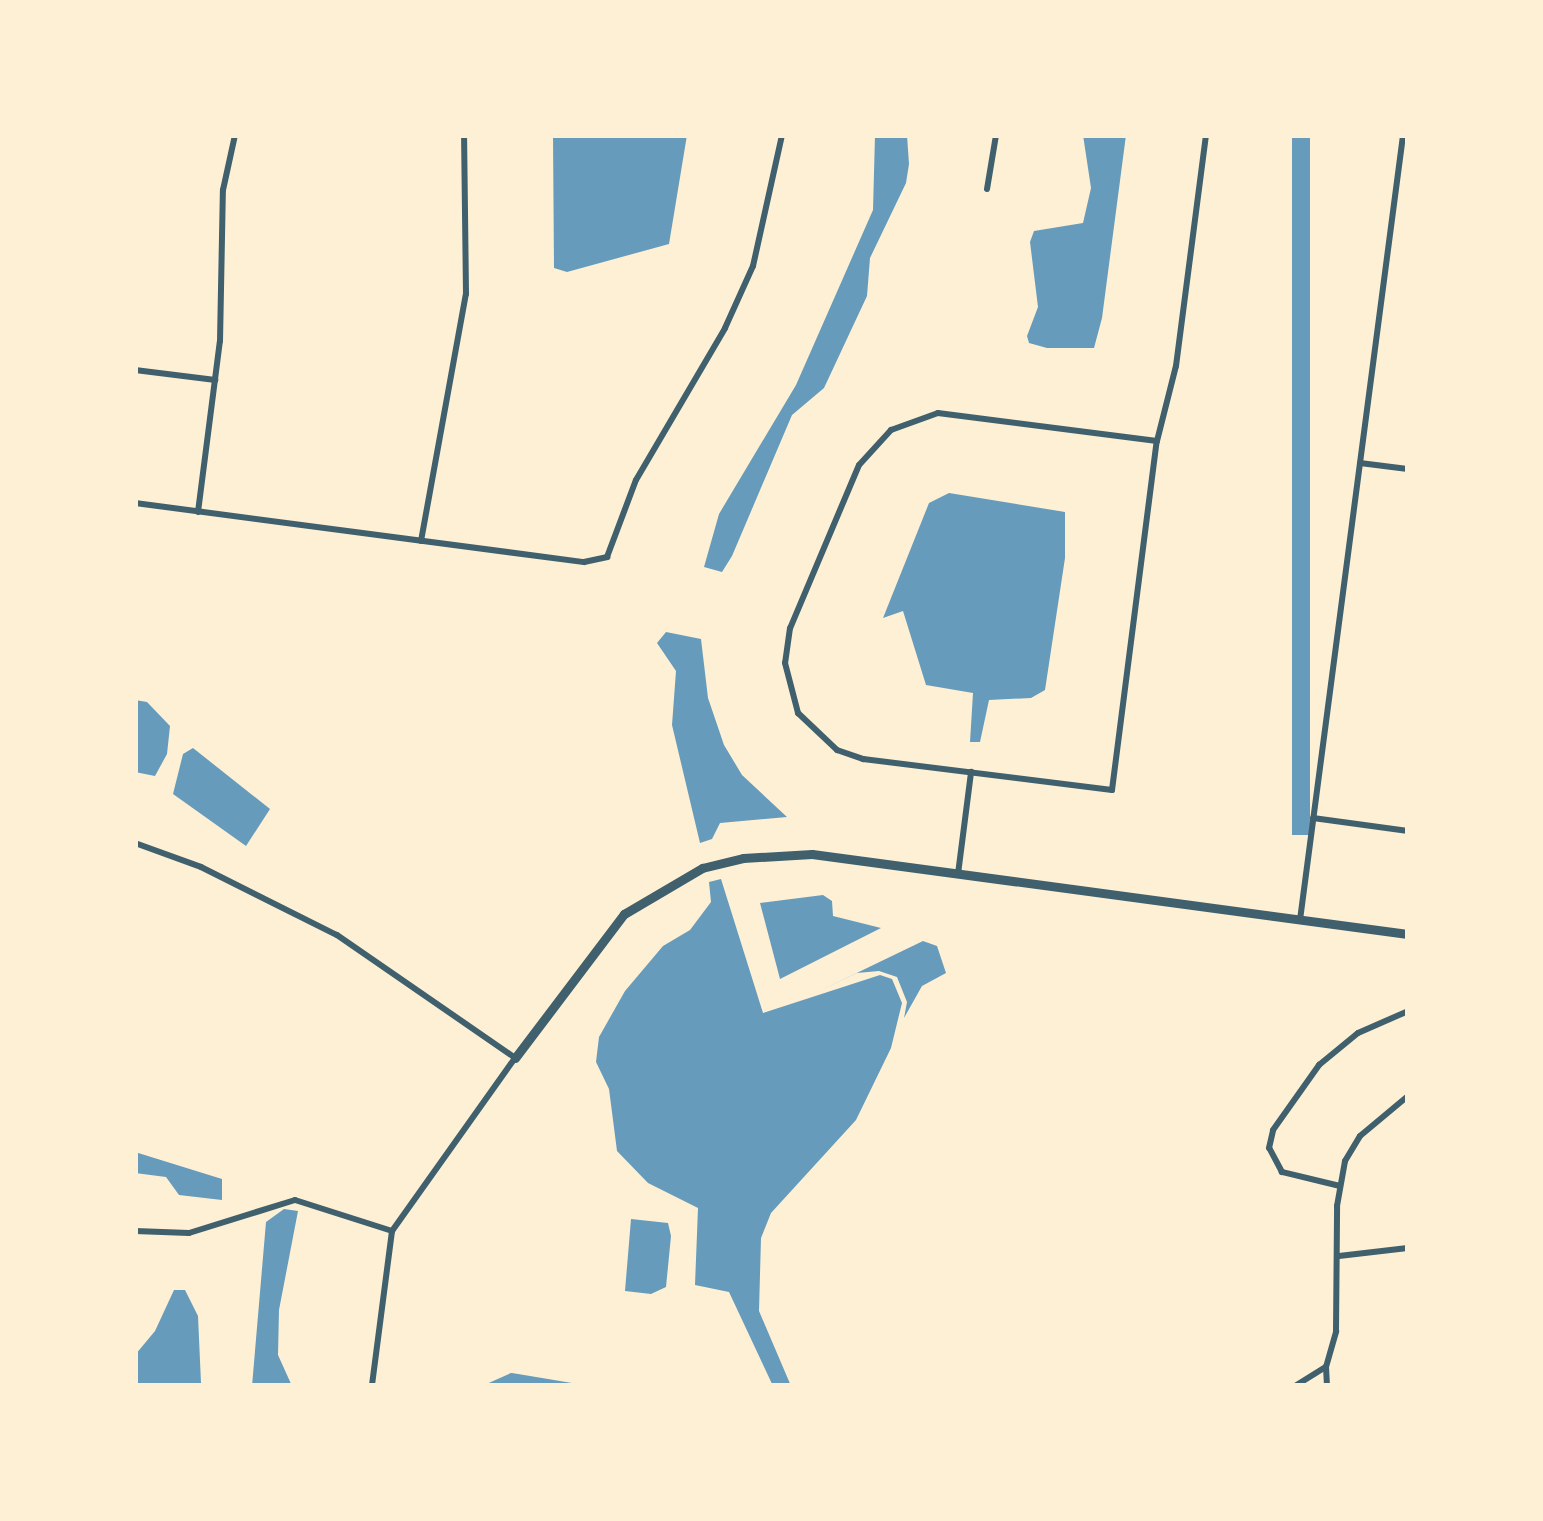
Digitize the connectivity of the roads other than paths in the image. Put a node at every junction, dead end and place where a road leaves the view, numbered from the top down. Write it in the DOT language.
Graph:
graph roads {
  1 [pos="235,135"];
  2 [pos="464,135"];
  3 [pos="782,135"];
  4 [pos="996,135"];
  5 [pos="1206,135"];
  6 [pos="1403,135"];
  7 [pos="987,189"];
  8 [pos="135,370"];
  9 [pos="214,380"];
  10 [pos="1157,441"];
  11 [pos="1360,463"];
  12 [pos="1408,469"];
  13 [pos="135,503"];
  14 [pos="198,512"];
  15 [pos="421,541"];
  16 [pos="971,772"];
  17 [pos="1313,818"];
  18 [pos="1408,832"];
  19 [pos="135,844"];
  20 [pos="958,874"];
  21 [pos="1300,920"];
  22 [pos="1408,934"];
  23 [pos="1408,1011"];
  24 [pos="515,1058"];
  25 [pos="1408,1096"];
  26 [pos="1340,1186"];
  27 [pos="135,1231"];
  28 [pos="392,1232"];
  29 [pos="1408,1248"];
  30 [pos="1339,1256"];
  31 [pos="1326,1367"];
  32 [pos="372,1386"];
  33 [pos="1295,1386"];
  34 [pos="1327,1386"];
  1 -- 9 [label="street"];
  2 -- 15 [label="street"];
  3 -- 15 [label="street"];
  4 -- 7 [label="street"];
  5 -- 10 [label="street"];
  6 -- 11 [label="street"];
  8 -- 9 [label="street"];
  9 -- 14 [label="street"];
  10 -- 16 [label="street"];
  10 -- 16 [label="street"];
  11 -- 12 [label="street"];
  11 -- 17 [label="street"];
  13 -- 14 [label="street"];
  14 -- 15 [label="street"];
  16 -- 20 [label="street"];
  17 -- 18 [label="street"];
  17 -- 21 [label="street"];
  19 -- 24 [label="street"];
  20 -- 21 [label="street"];
  20 -- 24 [label="street"];
  21 -- 22 [label="street"];
  23 -- 26 [label="street"];
  24 -- 28 [label="street"];
  25 -- 26 [label="street"];
  26 -- 30 [label="street"];
  27 -- 28 [label="street"];
  28 -- 32 [label="street"];
  29 -- 30 [label="street"];
  30 -- 31 [label="street"];
  31 -- 33 [label="street"];
  31 -- 34 [label="street"];
}
